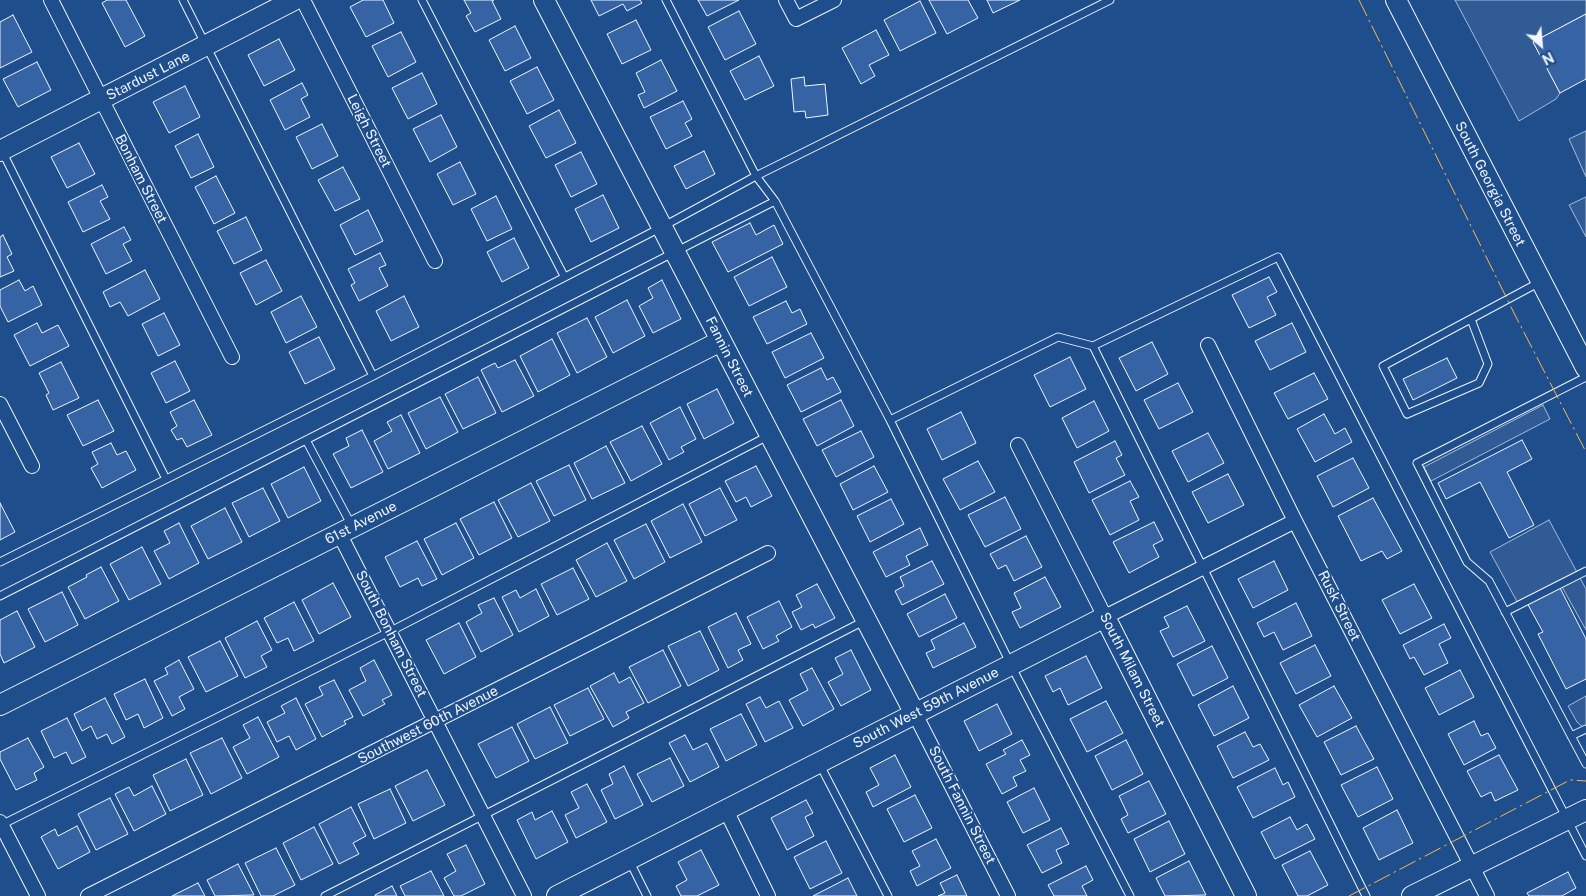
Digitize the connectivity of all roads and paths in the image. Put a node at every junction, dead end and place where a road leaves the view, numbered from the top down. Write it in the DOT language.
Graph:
graph roads {
  1 [pos="51,0"];
  2 [pos="183,0"];
  3 [pos="294,0"];
  4 [pos="303,0"];
  5 [pos="422,0"];
  6 [pos="544,0"];
  7 [pos="666,0"];
  8 [pos="786,0"];
  9 [pos="834,0"];
  10 [pos="1110,0"];
  11 [pos="1396,0"];
  12 [pos="207,45"];
  13 [pos="102,100"];
  14 [pos="1,149"];
  15 [pos="756,176"];
  16 [pos="775,201"];
  17 [pos="662,227"];
  18 [pos="675,252"];
  19 [pos="435,261"];
  20 [pos="564,276"];
  21 [pos="1541,282"];
  22 [pos="1471,319"];
  23 [pos="721,341"];
  24 [pos="1208,345"];
  25 [pos="1093,346"];
  26 [pos="232,357"];
  27 [pos="1586,368"];
  28 [pos="373,376"];
  29 [pos="1586,377"];
  30 [pos="0,404"];
  31 [pos="890,420"];
  32 [pos="770,435"];
  33 [pos="306,440"];
  34 [pos="1018,445"];
  35 [pos="32,466"];
  36 [pos="166,479"];
  37 [pos="1295,521"];
  38 [pos="346,530"];
  39 [pos="768,554"];
  40 [pos="0,562"];
  41 [pos="1202,568"];
  42 [pos="1586,571"];
  43 [pos="0,596"];
  44 [pos="1505,612"];
  45 [pos="1105,617"];
  46 [pos="866,620"];
  47 [pos="389,632"];
  48 [pos="1011,665"];
  49 [pos="0,705"];
  50 [pos="915,714"];
  51 [pos="435,722"];
  52 [pos="1586,728"];
  53 [pos="1571,736"];
  54 [pos="819,763"];
  55 [pos="1586,764"];
  56 [pos="726,810"];
  57 [pos="1586,810"];
  58 [pos="483,816"];
  59 [pos="1567,819"];
  60 [pos="1,824"];
  61 [pos="1586,856"];
  62 [pos="629,859"];
  63 [pos="1472,865"];
  64 [pos="38,896"];
  65 [pos="88,896"];
  66 [pos="325,896"];
  67 [pos="524,896"];
  68 [pos="557,896"];
  69 [pos="647,896"];
  70 [pos="768,896"];
  71 [pos="888,896"];
  72 [pos="1008,896"];
  73 [pos="1130,896"];
  74 [pos="1246,896"];
  75 [pos="1366,896"];
  76 [pos="1412,896"];
  77 [pos="1488,896"];
  1 -- 13 [label="street, Bonham Street"];
  2 -- 12 [label="lane"];
  3 -- 12 [label="street, Stardust Lane"];
  4 -- 19 [label="street, Leigh Street"];
  5 -- 20 [label="lane"];
  6 -- 17 [label="street, Fannin Street"];
  7 -- 15 [label="lane"];
  8 -- 9 [label="street"];
  10 -- 15 [label="lane"];
  11 -- 21 [label="street, South Georgia Street"];
  12 -- 13 [label="street, Stardust Lane"];
  12 -- 28 [label="lane"];
  13 -- 14 [label="street, Stardust Lane"];
  13 -- 26 [label="street, Bonham Street"];
  14 -- 36 [label="lane"];
  15 -- 16 [label="lane"];
  15 -- 17 [label="lane"];
  16 -- 18 [label="lane"];
  16 -- 31 [label="lane"];
  17 -- 18 [label="street, Fannin Street"];
  17 -- 20 [label="lane"];
  18 -- 23 [label="street, Fannin Street"];
  18 -- 33 [label="lane"];
  20 -- 28 [label="lane"];
  21 -- 22 [label="lane"];
  21 -- 27 [label="street, South Georgia Street"];
  22 -- 22 [label="lane"];
  23 -- 32 [label="street, Fannin Street"];
  23 -- 38 [label="street, 61st Avenue"];
  24 -- 37 [label="street, Rusk Street"];
  25 -- 31 [label="lane"];
  25 -- 41 [label="lane"];
  25 -- 59 [label="lane"];
  28 -- 36 [label="lane"];
  29 -- 44 [label="lane"];
  30 -- 35 [label="street"];
  31 -- 48 [label="lane"];
  32 -- 46 [label="street, Fannin Street"];
  32 -- 47 [label="lane"];
  33 -- 38 [label="lane"];
  33 -- 43 [label="lane"];
  34 -- 45 [label="street, South Milam Street"];
  36 -- 40 [label="lane"];
  37 -- 41 [label="street, South West 59th Avenue"];
  37 -- 63 [label="street, Rusk Street"];
  38 -- 47 [label="street, South Bonham Street"];
  38 -- 49 [label="street, 61st Avenue"];
  39 -- 51 [label="street, Southwest 60th Avenue"];
  41 -- 45 [label="street, South West 59th Avenue"];
  41 -- 75 [label="lane"];
  42 -- 44 [label="lane"];
  44 -- 53 [label="lane"];
  45 -- 48 [label="street, South West 59th Avenue"];
  45 -- 74 [label="street, South Milam Street"];
  46 -- 50 [label="street, Fannin Street"];
  46 -- 58 [label="lane"];
  47 -- 51 [label="street, South Bonham Street"];
  47 -- 60 [label="lane"];
  48 -- 50 [label="street, South West 59th Avenue"];
  48 -- 73 [label="lane"];
  50 -- 54 [label="street, South West 59th Avenue"];
  50 -- 72 [label="street, South Fannin Street"];
  51 -- 58 [label="street, South Bonham Street"];
  51 -- 65 [label="street, Southwest 60th Avenue"];
  52 -- 53 [label="lane"];
  53 -- 55 [label="lane"];
  54 -- 56 [label="street, South West 59th Avenue"];
  54 -- 71 [label="lane"];
  56 -- 62 [label="street, South West 59th Avenue"];
  56 -- 70 [label="street"];
  57 -- 59 [label="street"];
  58 -- 66 [label="lane"];
  58 -- 67 [label="street, South Bonham Street"];
  59 -- 61 [label="lane"];
  59 -- 63 [label="street"];
  60 -- 64 [label="street"];
  62 -- 68 [label="street, South West 59th Avenue"];
  62 -- 69 [label="lane"];
  63 -- 76 [label="street"];
  63 -- 77 [label="street, Rusk Street"];
}
